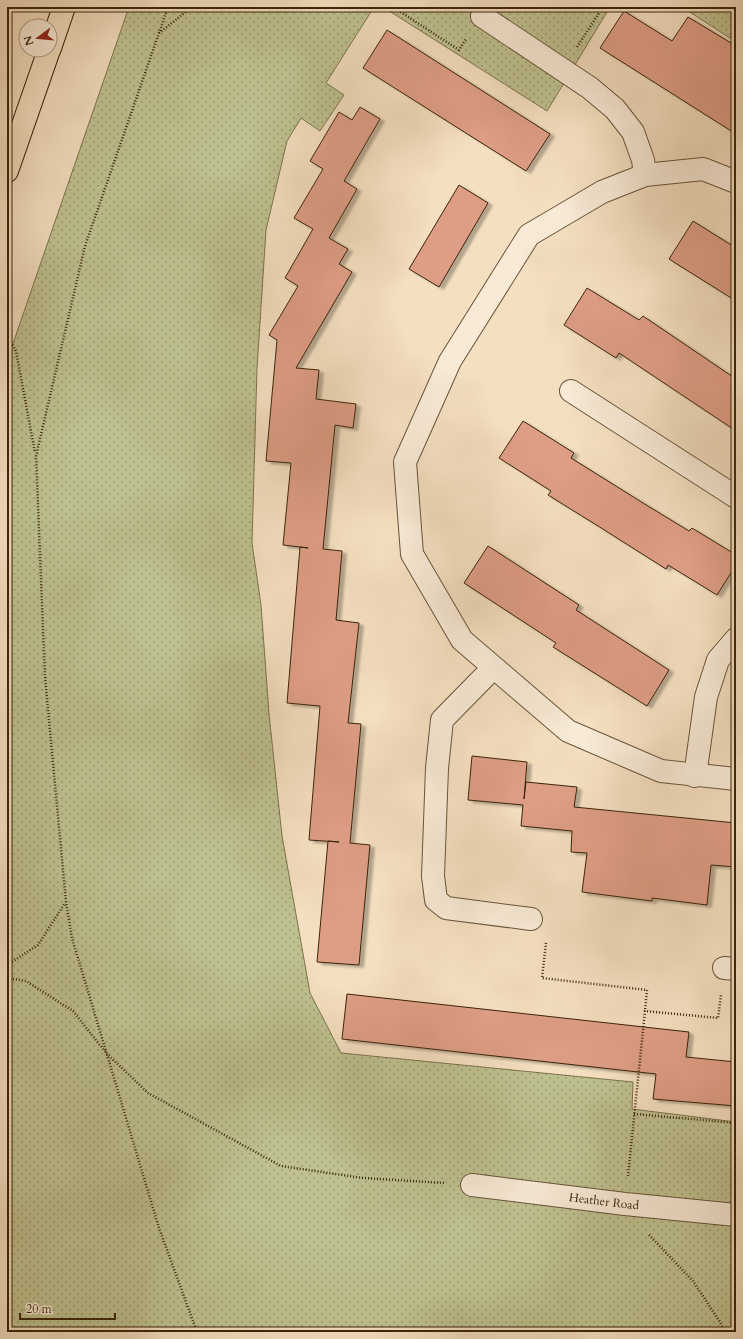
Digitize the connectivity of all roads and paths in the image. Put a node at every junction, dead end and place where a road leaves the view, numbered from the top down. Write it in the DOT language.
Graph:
graph roads {
  1 [pos="64,7"];
  2 [pos="168,7"];
  3 [pos="192,7"];
  4 [pos="393,7"];
  5 [pos="603,7"];
  6 [pos="482,16"];
  7 [pos="58,25"];
  8 [pos="159,34"];
  9 [pos="47,58"];
  10 [pos="563,70"];
  11 [pos="7,171"];
  12 [pos="645,175"];
  13 [pos="736,182"];
  14 [pos="7,334"];
  15 [pos="571,391"];
  16 [pos="36,456"];
  17 [pos="736,497"];
  18 [pos="736,639"];
  19 [pos="494,668"];
  20 [pos="695,776"];
  21 [pos="736,779"];
  22 [pos="66,902"];
  23 [pos="531,919"];
  24 [pos="7,965"];
  25 [pos="730,968"];
  26 [pos="7,978"];
  27 [pos="645,1010"];
  28 [pos="107,1054"];
  29 [pos="634,1114"];
  30 [pos="736,1124"];
  31 [pos="472,1185"];
  32 [pos="634,1205"];
  33 [pos="736,1215"];
  34 [pos="197,1332"];
  35 [pos="724,1332"];
  1 -- 7 [label="highway"];
  2 -- 8 [label="path"];
  3 -- 8 [label="path"];
  4 -- 6 [label="path"];
  5 -- 10 [label="path"];
  6 -- 10 [label="street"];
  8 -- 16 [label="path"];
  9 -- 11 [label="highway"];
  10 -- 12 [label="street"];
  12 -- 13 [label="street"];
  12 -- 19 [label="street"];
  14 -- 16 [label="path"];
  15 -- 17 [label="street"];
  16 -- 22 [label="path"];
  18 -- 20 [label="street"];
  19 -- 20 [label="street"];
  19 -- 23 [label="street"];
  20 -- 21 [label="street"];
  22 -- 24 [label="path"];
  22 -- 28 [label="path"];
  23 -- 27 [label="path"];
  25 -- 27 [label="path"];
  26 -- 28 [label="path"];
  27 -- 29 [label="path"];
  28 -- 31 [label="path"];
  28 -- 34 [label="path"];
  29 -- 30 [label="path"];
  29 -- 32 [label="path"];
  31 -- 32 [label="street, Heather Road"];
  32 -- 33 [label="street, Heather Road"];
  32 -- 35 [label="path"];
}
